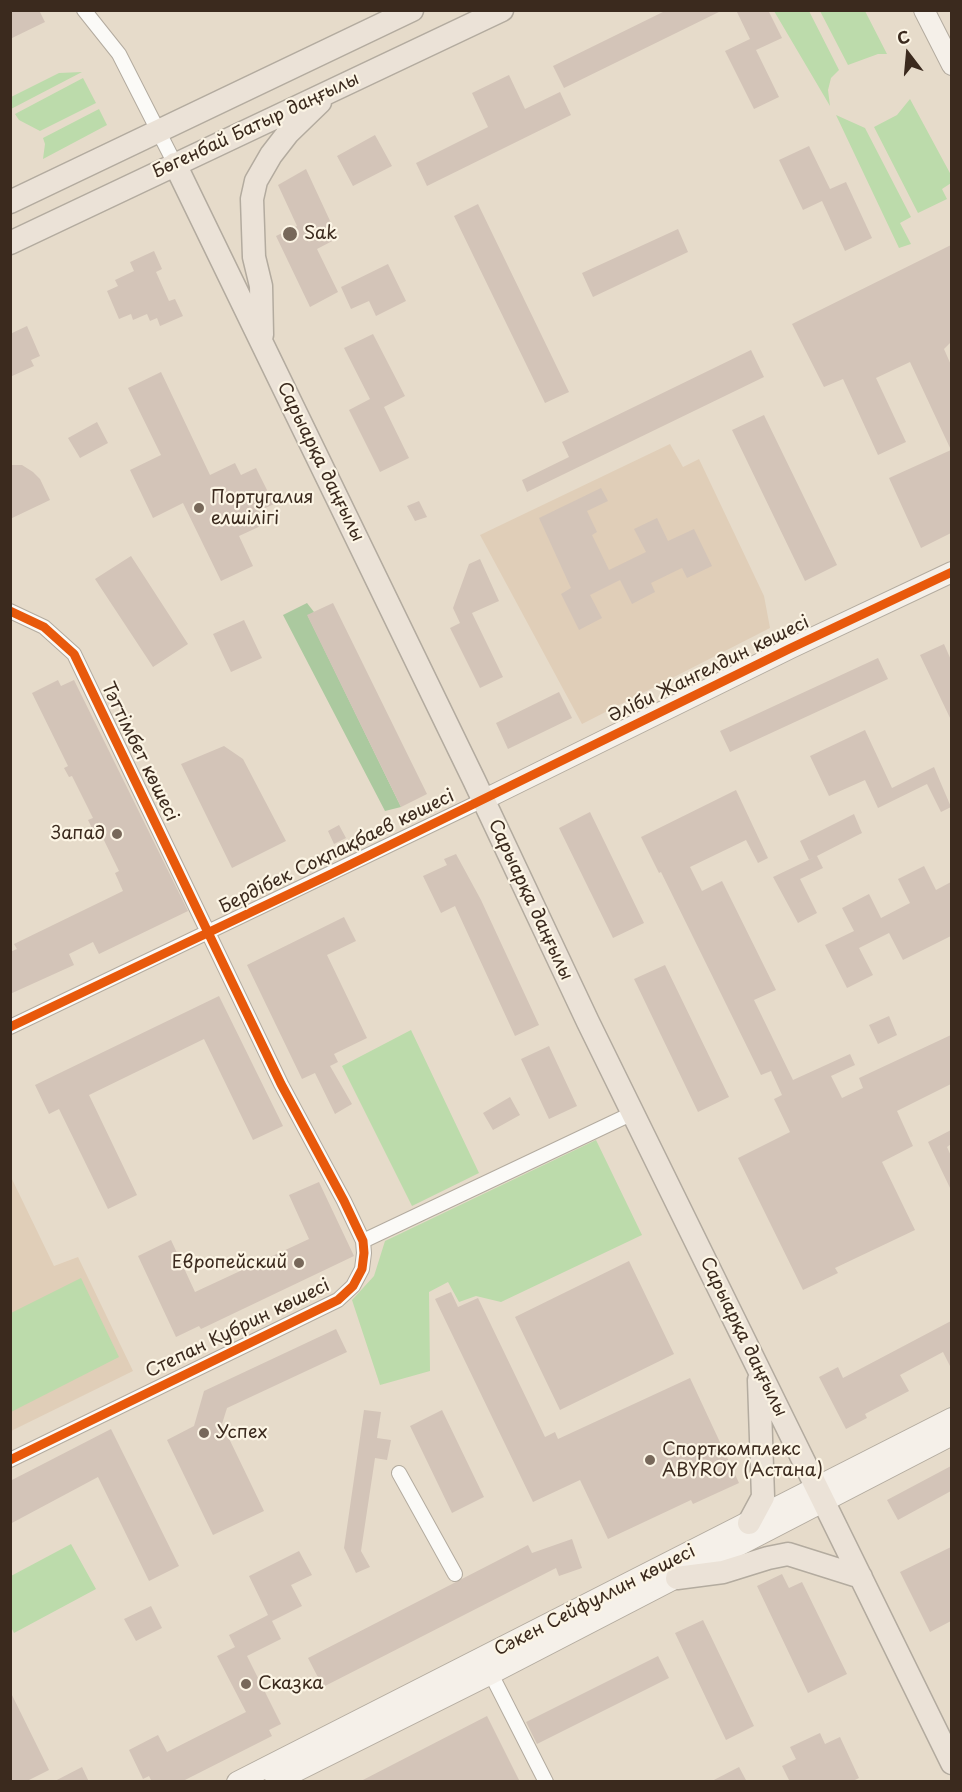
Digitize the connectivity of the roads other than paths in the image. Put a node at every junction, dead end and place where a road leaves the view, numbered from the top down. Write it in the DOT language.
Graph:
graph roads {
  1 [pos="84,10"];
  2 [pos="412,10"];
  3 [pos="502,10"];
  4 [pos="924,10"];
  5 [pos="951,65"];
  6 [pos="334,89"];
  7 [pos="158,130"];
  8 [pos="175,164"];
  9 [pos="10,202"];
  10 [pos="10,243"];
  11 [pos="262,343"];
  12 [pos="951,572"];
  13 [pos="10,611"];
  14 [pos="483,800"];
  15 [pos="208,933"];
  16 [pos="10,1027"];
  17 [pos="633,1113"];
  18 [pos="363,1240"];
  19 [pos="758,1373"];
  20 [pos="951,1418"];
  21 [pos="951,1435"];
  22 [pos="10,1460"];
  23 [pos="399,1473"];
  24 [pos="821,1495"];
  25 [pos="749,1523"];
  26 [pos="455,1574"];
  27 [pos="861,1577"];
  28 [pos="677,1578"];
  29 [pos="491,1674"];
  30 [pos="951,1763"];
  31 [pos="237,1782"];
  32 [pos="275,1782"];
  33 [pos="546,1782"];
  1 -- 7 [label="street, Сарыарқа даңғылы"];
  2 -- 7 [label="main road"];
  3 -- 6 [label="main road, Бөгенбай Батыр даңғылы"];
  4 -- 5 [label="main road"];
  6 -- 8 [label="main road, Бөгенбай Батыр даңғылы"];
  6 -- 11 [label="main road"];
  7 -- 8 [label="street, Сарыарқа даңғылы"];
  7 -- 9 [label="main road"];
  8 -- 10 [label="main road, Бөгенбай Батыр даңғылы"];
  8 -- 11 [label="main road, Сарыарқа даңғылы"];
  11 -- 14 [label="main road, Сарыарқа даңғылы"];
  12 -- 14 [label="main road, Әліби Жангелдин көшесі"];
  13 -- 15 [label="street, Тәттімбет көшесі"];
  14 -- 15 [label="street, Бердібек Соқпақбаев көшесі"];
  14 -- 17 [label="main road, Сарыарқа даңғылы"];
  15 -- 16 [label="street, Бердібек Соқпақбаев көшесі"];
  15 -- 18 [label="street"];
  17 -- 18 [label="street"];
  17 -- 19 [label="main road, Сарыарқа даңғылы"];
  18 -- 22 [label="street, Степан Кубрин көшесі"];
  19 -- 24 [label="main road, Сарыарқа даңғылы"];
  19 -- 25 [label="main road"];
  20 -- 24 [label="main road, Сәкен Сейфуллин көшесі"];
  21 -- 24 [label="main road, Сәкен Сейфуллин көшесі"];
  23 -- 26 [label="street"];
  24 -- 25 [label="main road, Сәкен Сейфуллин көшесі"];
  24 -- 27 [label="main road, Сарыарқа даңғылы"];
  24 -- 28 [label="main road, Сәкен Сейфуллин көшесі"];
  25 -- 31 [label="main road, Сәкен Сейфуллин көшесі"];
  27 -- 28 [label="main road"];
  27 -- 30 [label="main road, Сарыарқа даңғылы"];
  28 -- 29 [label="main road, Сәкен Сейфуллин көшесі"];
  29 -- 32 [label="main road, Сәкен Сейфуллин көшесі"];
  29 -- 33 [label="street"];
}
